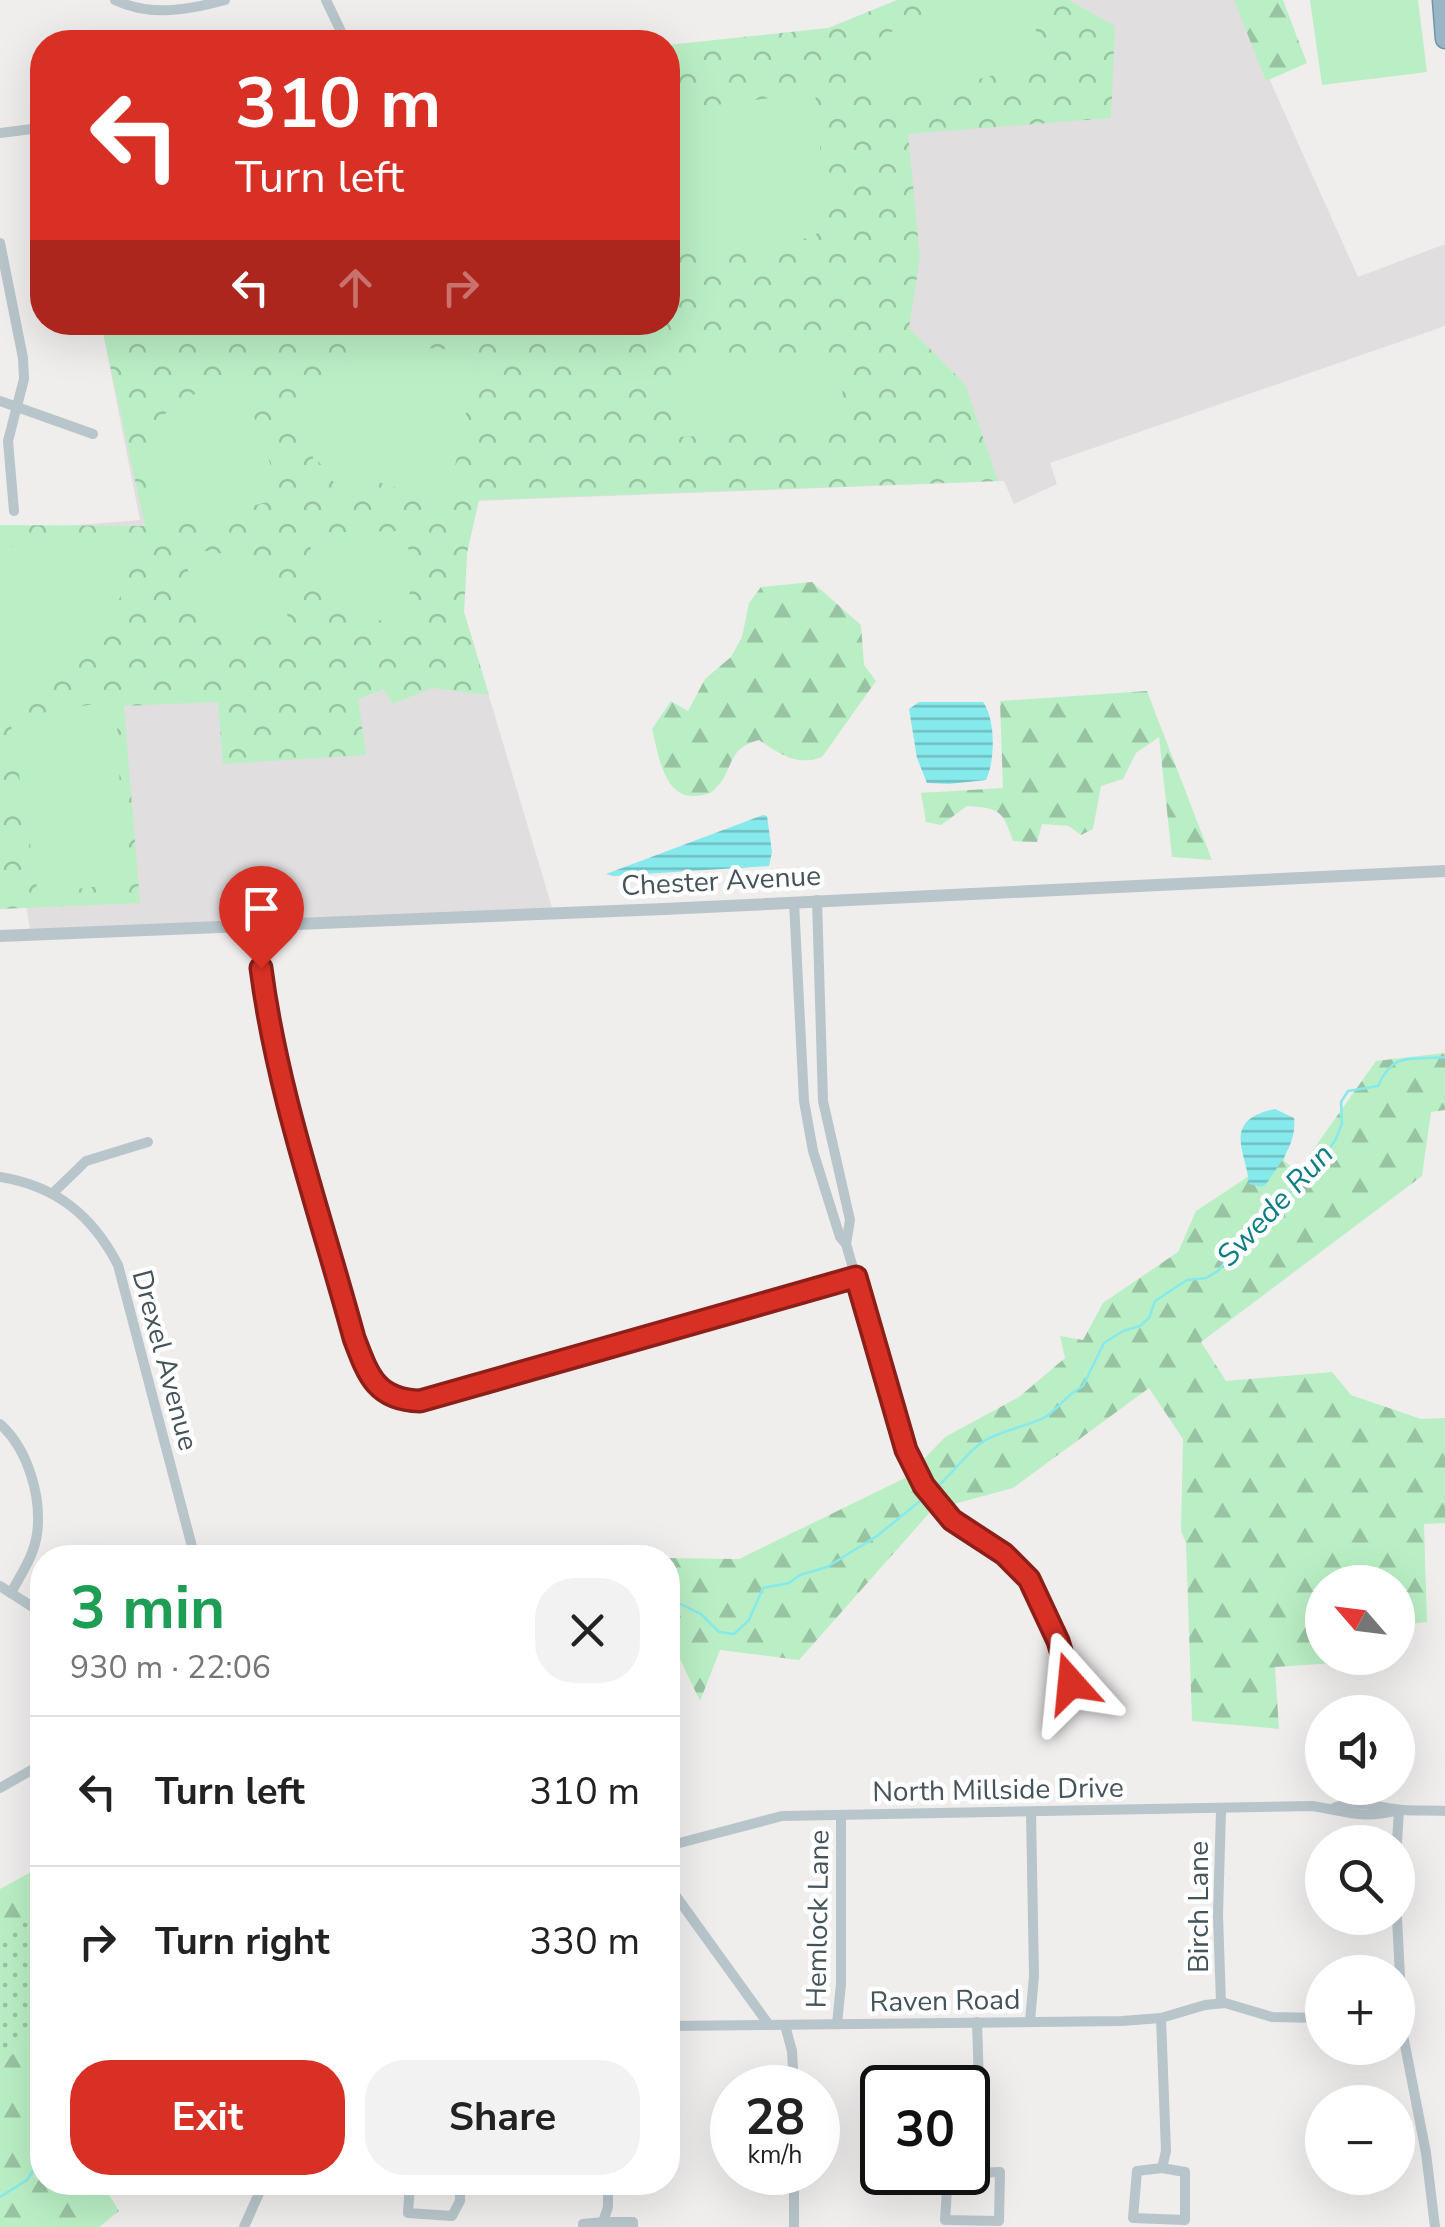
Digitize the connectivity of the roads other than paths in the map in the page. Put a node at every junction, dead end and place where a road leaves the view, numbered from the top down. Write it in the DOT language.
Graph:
graph roads {
  1 [pos="115,0"];
  2 [pos="225,0"];
  3 [pos="326,0"];
  4 [pos="1442,0"];
  5 [pos="340,30"];
  6 [pos="1445,39"];
  7 [pos="30,128"];
  8 [pos="0,132"];
  9 [pos="0,243"];
  10 [pos="0,400"];
  11 [pos="16,404"];
  12 [pos="93,434"];
  13 [pos="14,510"];
  14 [pos="1445,870"];
  15 [pos="818,900"];
  16 [pos="794,902"];
  17 [pos="259,928"];
  18 [pos="0,936"];
  19 [pos="148,1142"];
  20 [pos="0,1177"];
  21 [pos="54,1193"];
  22 [pos="846,1244"];
  23 [pos="856,1277"];
  24 [pos="0,1424"];
  25 [pos="34,1545"];
  26 [pos="193,1545"];
  27 [pos="30,1557"];
  28 [pos="5,1589"];
  29 [pos="30,1605"];
  30 [pos="1071,1683"];
  31 [pos="0,1771"];
  32 [pos="30,1771"];
  33 [pos="5,1785"];
  34 [pos="1221,1810"];
  35 [pos="1399,1810"];
  36 [pos="1445,1810"];
  37 [pos="1031,1812"];
  38 [pos="841,1815"];
  39 [pos="1398,1825"];
  40 [pos="680,1843"];
  41 [pos="680,1903"];
  42 [pos="1221,2003"];
  43 [pos="1305,2017"];
  44 [pos="1161,2018"];
  45 [pos="977,2022"];
  46 [pos="1030,2022"];
  47 [pos="837,2024"];
  48 [pos="769,2025"];
  49 [pos="785,2025"];
  50 [pos="680,2026"];
  51 [pos="793,2065"];
  52 [pos="980,2065"];
  53 [pos="1409,2065"];
  54 [pos="1162,2168"];
  55 [pos="974,2172"];
  56 [pos="258,2195"];
  57 [pos="409,2195"];
  58 [pos="460,2195"];
  59 [pos="607,2195"];
  60 [pos="794,2195"];
  61 [pos="604,2222"];
  62 [pos="244,2227"];
  63 [pos="583,2227"];
  64 [pos="633,2227"];
  65 [pos="794,2227"];
  66 [pos="1435,2227"];
  1 -- 2 [label="street"];
  3 -- 5 [label="street"];
  4 -- 6 [label="highway"];
  7 -- 8 [label="street"];
  9 -- 11 [label="street"];
  10 -- 11 [label="street"];
  11 -- 12 [label="street"];
  11 -- 13 [label="street"];
  14 -- 15 [label="street, Chester Avenue"];
  15 -- 16 [label="street, Chester Avenue"];
  15 -- 22 [label="street"];
  16 -- 17 [label="street, Chester Avenue"];
  16 -- 22 [label="street"];
  17 -- 18 [label="street, Chester Avenue"];
  17 -- 23 [label="street"];
  19 -- 21 [label="street"];
  20 -- 21 [label="street, Drexel Avenue"];
  21 -- 26 [label="street, Drexel Avenue"];
  22 -- 23 [label="street"];
  23 -- 30 [label="street"];
  24 -- 25 [label="street"];
  27 -- 28 [label="street"];
  28 -- 29 [label="street"];
  31 -- 33 [label="street"];
  32 -- 33 [label="street"];
  34 -- 35 [label="street, North Millside Drive"];
  34 -- 37 [label="street, North Millside Drive"];
  34 -- 42 [label="street, Birch Lane"];
  35 -- 36 [label="street, North Millside Drive"];
  35 -- 39 [label="street"];
  37 -- 38 [label="street, North Millside Drive"];
  37 -- 46 [label="street"];
  38 -- 40 [label="street, North Millside Drive"];
  38 -- 47 [label="street, Hemlock Lane"];
  41 -- 48 [label="street"];
  42 -- 43 [label="street"];
  42 -- 44 [label="street, Raven Road"];
  44 -- 46 [label="street, Raven Road"];
  44 -- 54 [label="street"];
  45 -- 46 [label="street, Raven Road"];
  45 -- 47 [label="street, Raven Road"];
  45 -- 52 [label="street"];
  47 -- 49 [label="street, Raven Road"];
  48 -- 49 [label="street, Raven Road"];
  48 -- 50 [label="street, Raven Road"];
  49 -- 51 [label="street"];
  53 -- 66 [label="street"];
  54 -- 54 [label="street"];
  55 -- 55 [label="street"];
  56 -- 62 [label="street"];
  57 -- 58 [label="street"];
  59 -- 61 [label="street"];
  60 -- 65 [label="street"];
  61 -- 63 [label="street"];
  61 -- 64 [label="street"];
}
